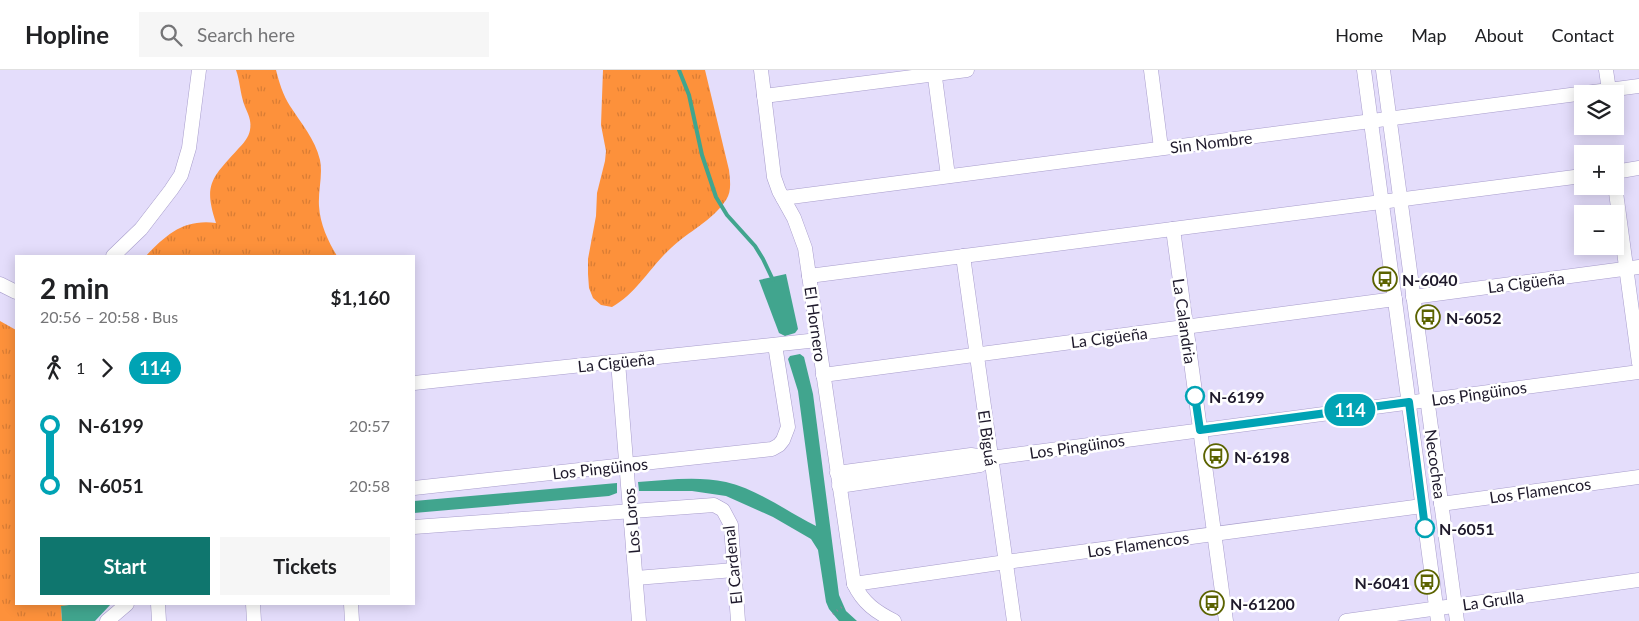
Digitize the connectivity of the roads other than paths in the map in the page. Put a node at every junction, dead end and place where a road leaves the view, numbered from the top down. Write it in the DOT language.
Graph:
graph roads {
  1 [pos="199,70"];
  2 [pos="761,70"];
  3 [pos="967,70"];
  4 [pos="1150,70"];
  5 [pos="1364,70"];
  6 [pos="1383,70"];
  7 [pos="1606,70"];
  8 [pos="934,72"];
  9 [pos="1608,85"];
  10 [pos="1639,86"];
  11 [pos="1624,88"];
  12 [pos="1574,95"];
  13 [pos="764,96"];
  14 [pos="1389,119"];
  15 [pos="1371,121"];
  16 [pos="1161,148"];
  17 [pos="1639,168"];
  18 [pos="1624,170"];
  19 [pos="948,176"];
  20 [pos="1574,177"];
  21 [pos="1617,195"];
  22 [pos="783,198"];
  23 [pos="1400,199"];
  24 [pos="1382,202"];
  25 [pos="1173,229"];
  26 [pos="114,255"];
  27 [pos="963,256"];
  28 [pos="1633,268"];
  29 [pos="809,276"];
  30 [pos="0,284"];
  31 [pos="15,292"];
  32 [pos="1413,297"];
  33 [pos="1395,299"];
  34 [pos="1186,326"];
  35 [pos="818,340"];
  36 [pos="775,345"];
  37 [pos="976,354"];
  38 [pos="618,362"];
  39 [pos="1639,363"];
  40 [pos="1639,372"];
  41 [pos="823,375"];
  42 [pos="415,383"];
  43 [pos="1427,400"];
  44 [pos="1409,402"];
  45 [pos="1200,430"];
  46 [pos="991,458"];
  47 [pos="626,466"];
  48 [pos="1639,477"];
  49 [pos="838,480"];
  50 [pos="415,488"];
  51 [pos="1441,504"];
  52 [pos="1422,506"];
  53 [pos="630,510"];
  54 [pos="415,527"];
  55 [pos="1214,534"];
  56 [pos="1006,562"];
  57 [pos="734,570"];
  58 [pos="636,578"];
  59 [pos="1639,580"];
  60 [pos="854,584"];
  61 [pos="126,605"];
  62 [pos="158,605"];
  63 [pos="253,605"];
  64 [pos="351,605"];
  65 [pos="1454,606"];
  66 [pos="1437,615"];
  67 [pos="106,621"];
  68 [pos="159,621"];
  69 [pos="254,621"];
  70 [pos="352,621"];
  71 [pos="639,621"];
  72 [pos="738,621"];
  73 [pos="894,621"];
  74 [pos="1014,621"];
  75 [pos="1226,621"];
  76 [pos="1346,621"];
  77 [pos="1456,621"];
  1 -- 26 [label="street"];
  2 -- 13 [label="street, El Hornero"];
  3 -- 8 [label="street"];
  4 -- 16 [label="street"];
  5 -- 15 [label="street, Necochea"];
  6 -- 14 [label="street, Necochea"];
  7 -- 9 [label="street"];
  8 -- 13 [label="street"];
  8 -- 19 [label="street"];
  10 -- 11 [label="street, Sin Nombre"];
  12 -- 14 [label="street, Sin Nombre"];
  13 -- 22 [label="street, El Hornero"];
  14 -- 15 [label="street, Sin Nombre"];
  14 -- 23 [label="street, Necochea"];
  15 -- 16 [label="street, Sin Nombre"];
  15 -- 24 [label="street, Necochea"];
  16 -- 19 [label="street, Sin Nombre"];
  17 -- 18 [label="street"];
  19 -- 22 [label="street, Sin Nombre"];
  20 -- 23 [label="street"];
  21 -- 28 [label="street"];
  22 -- 29 [label="street, El Hornero"];
  23 -- 24 [label="street"];
  23 -- 32 [label="street, Necochea"];
  24 -- 25 [label="street"];
  24 -- 33 [label="street, Necochea"];
  25 -- 27 [label="street"];
  25 -- 34 [label="street, La Calandria"];
  27 -- 29 [label="street"];
  27 -- 37 [label="street, El Biguá"];
  28 -- 32 [label="street, La Cigüeña"];
  28 -- 39 [label="street"];
  29 -- 35 [label="street, El Hornero"];
  30 -- 31 [label="street"];
  32 -- 43 [label="street, Necochea"];
  33 -- 34 [label="street, La Cigüeña"];
  33 -- 44 [label="street, Necochea"];
  34 -- 37 [label="street, La Cigüeña"];
  34 -- 45 [label="street, La Calandria"];
  35 -- 36 [label="street, La Cigüeña"];
  35 -- 41 [label="street, El Hornero"];
  36 -- 38 [label="street, La Cigüeña"];
  36 -- 47 [label="street, Los Pingüinos"];
  37 -- 41 [label="street, La Cigüeña"];
  37 -- 46 [label="street, El Biguá"];
  38 -- 42 [label="street, La Cigüeña"];
  38 -- 47 [label="street, Los Loros"];
  40 -- 43 [label="street, Los Pingüinos"];
  41 -- 49 [label="street, El Hornero"];
  43 -- 44 [label="street, Los Pingüinos"];
  43 -- 51 [label="street, Necochea"];
  44 -- 45 [label="street, Los Pingüinos"];
  44 -- 52 [label="street, Necochea"];
  45 -- 46 [label="street, Los Pingüinos"];
  45 -- 55 [label="street, La Calandria"];
  46 -- 49 [label="street, Los Pingüinos"];
  46 -- 56 [label="street, El Biguá"];
  47 -- 50 [label="street, Los Pingüinos"];
  47 -- 53 [label="street, Los Loros"];
  48 -- 51 [label="street, Los Flamencos"];
  49 -- 60 [label="street, El Hornero"];
  51 -- 65 [label="street, Necochea"];
  52 -- 55 [label="street, Los Flamencos"];
  52 -- 66 [label="street, Necochea"];
  53 -- 54 [label="street"];
  53 -- 57 [label="street, El Cardenal"];
  53 -- 58 [label="street, Los Loros"];
  55 -- 56 [label="street, Los Flamencos"];
  55 -- 75 [label="street, La Calandria"];
  56 -- 60 [label="street, Los Flamencos"];
  56 -- 74 [label="street, El Biguá"];
  57 -- 58 [label="street"];
  57 -- 72 [label="street, El Cardenal"];
  58 -- 71 [label="street, Los Loros"];
  59 -- 65 [label="street, La Grulla"];
  60 -- 73 [label="street"];
  61 -- 67 [label="street"];
  62 -- 68 [label="street"];
  63 -- 69 [label="street"];
  64 -- 70 [label="street"];
  65 -- 66 [label="street, La Grulla"];
  65 -- 77 [label="street, Necochea"];
  66 -- 76 [label="street, La Grulla"];
}
